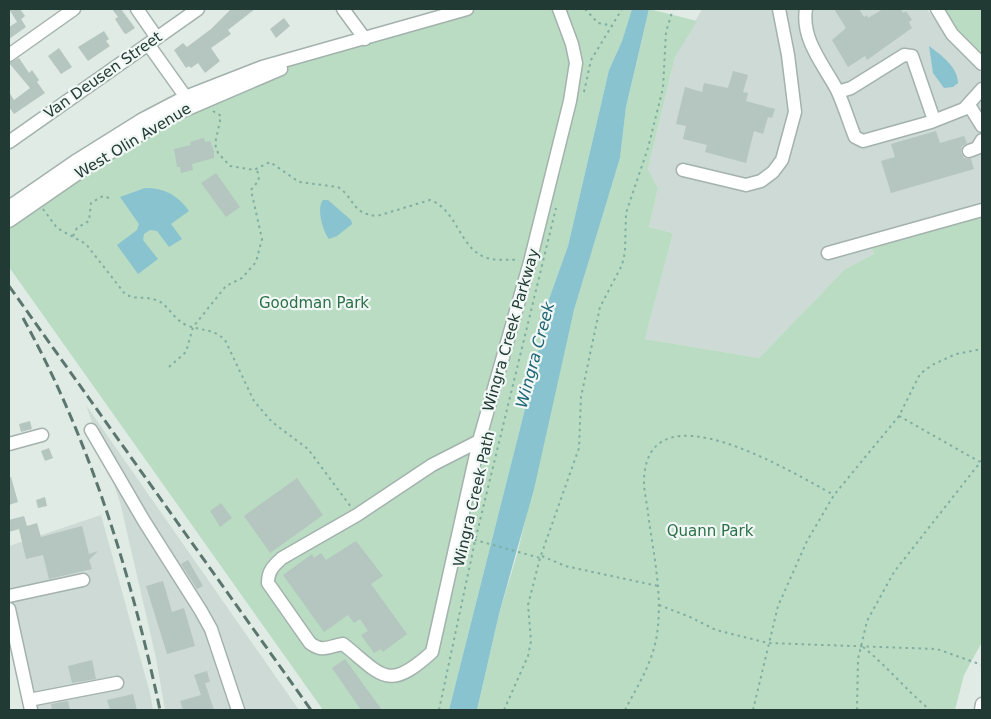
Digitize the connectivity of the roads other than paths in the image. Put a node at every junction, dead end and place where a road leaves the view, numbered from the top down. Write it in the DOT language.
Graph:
graph roads {
  1 [pos="74,9"];
  2 [pos="137,9"];
  3 [pos="198,9"];
  4 [pos="343,9"];
  5 [pos="419,9"];
  6 [pos="468,9"];
  7 [pos="560,9"];
  8 [pos="779,9"];
  9 [pos="806,9"];
  10 [pos="937,9"];
  11 [pos="427,20"];
  12 [pos="365,39"];
  13 [pos="152,41"];
  14 [pos="9,55"];
  15 [pos="982,64"];
  16 [pos="982,89"];
  17 [pos="838,92"];
  18 [pos="188,101"];
  19 [pos="969,105"];
  20 [pos="934,120"];
  21 [pos="982,126"];
  22 [pos="982,140"];
  23 [pos="9,142"];
  24 [pos="969,152"];
  25 [pos="683,170"];
  26 [pos="9,207"];
  27 [pos="982,210"];
  28 [pos="9,221"];
  29 [pos="828,253"];
  30 [pos="91,430"];
  31 [pos="42,435"];
  32 [pos="479,441"];
  33 [pos="9,444"];
  34 [pos="82,580"];
  35 [pos="9,596"];
  36 [pos="9,609"];
  37 [pos="11,625"];
  38 [pos="117,684"];
  39 [pos="982,704"];
  40 [pos="30,705"];
  41 [pos="238,710"];
  42 [pos="981,710"];
  1 -- 14 [label="street"];
  2 -- 13 [label="street"];
  3 -- 13 [label="street, Van Deusen Street"];
  4 -- 12 [label="street"];
  5 -- 11 [label="street"];
  6 -- 11 [label="street, West Olin Avenue"];
  7 -- 32 [label="street, Wingra Creek Parkway"];
  8 -- 25 [label="street"];
  9 -- 17 [label="street"];
  10 -- 15 [label="street"];
  11 -- 12 [label="street, West Olin Avenue"];
  12 -- 18 [label="street, West Olin Avenue"];
  13 -- 18 [label="street"];
  13 -- 23 [label="street, Van Deusen Street"];
  16 -- 19 [label="street"];
  17 -- 20 [label="street"];
  17 -- 20 [label="street"];
  18 -- 26 [label="street, West Olin Avenue"];
  18 -- 28 [label="street, West Olin Avenue"];
  19 -- 20 [label="street"];
  19 -- 21 [label="street"];
  22 -- 24 [label="street"];
  27 -- 29 [label="street"];
  30 -- 41 [label="street"];
  31 -- 33 [label="street"];
  32 -- 32 [label="street, Wingra Creek Parkway"];
  34 -- 35 [label="street"];
  36 -- 37 [label="street"];
  37 -- 40 [label="street"];
  38 -- 40 [label="street"];
  39 -- 42 [label="street"];
}
